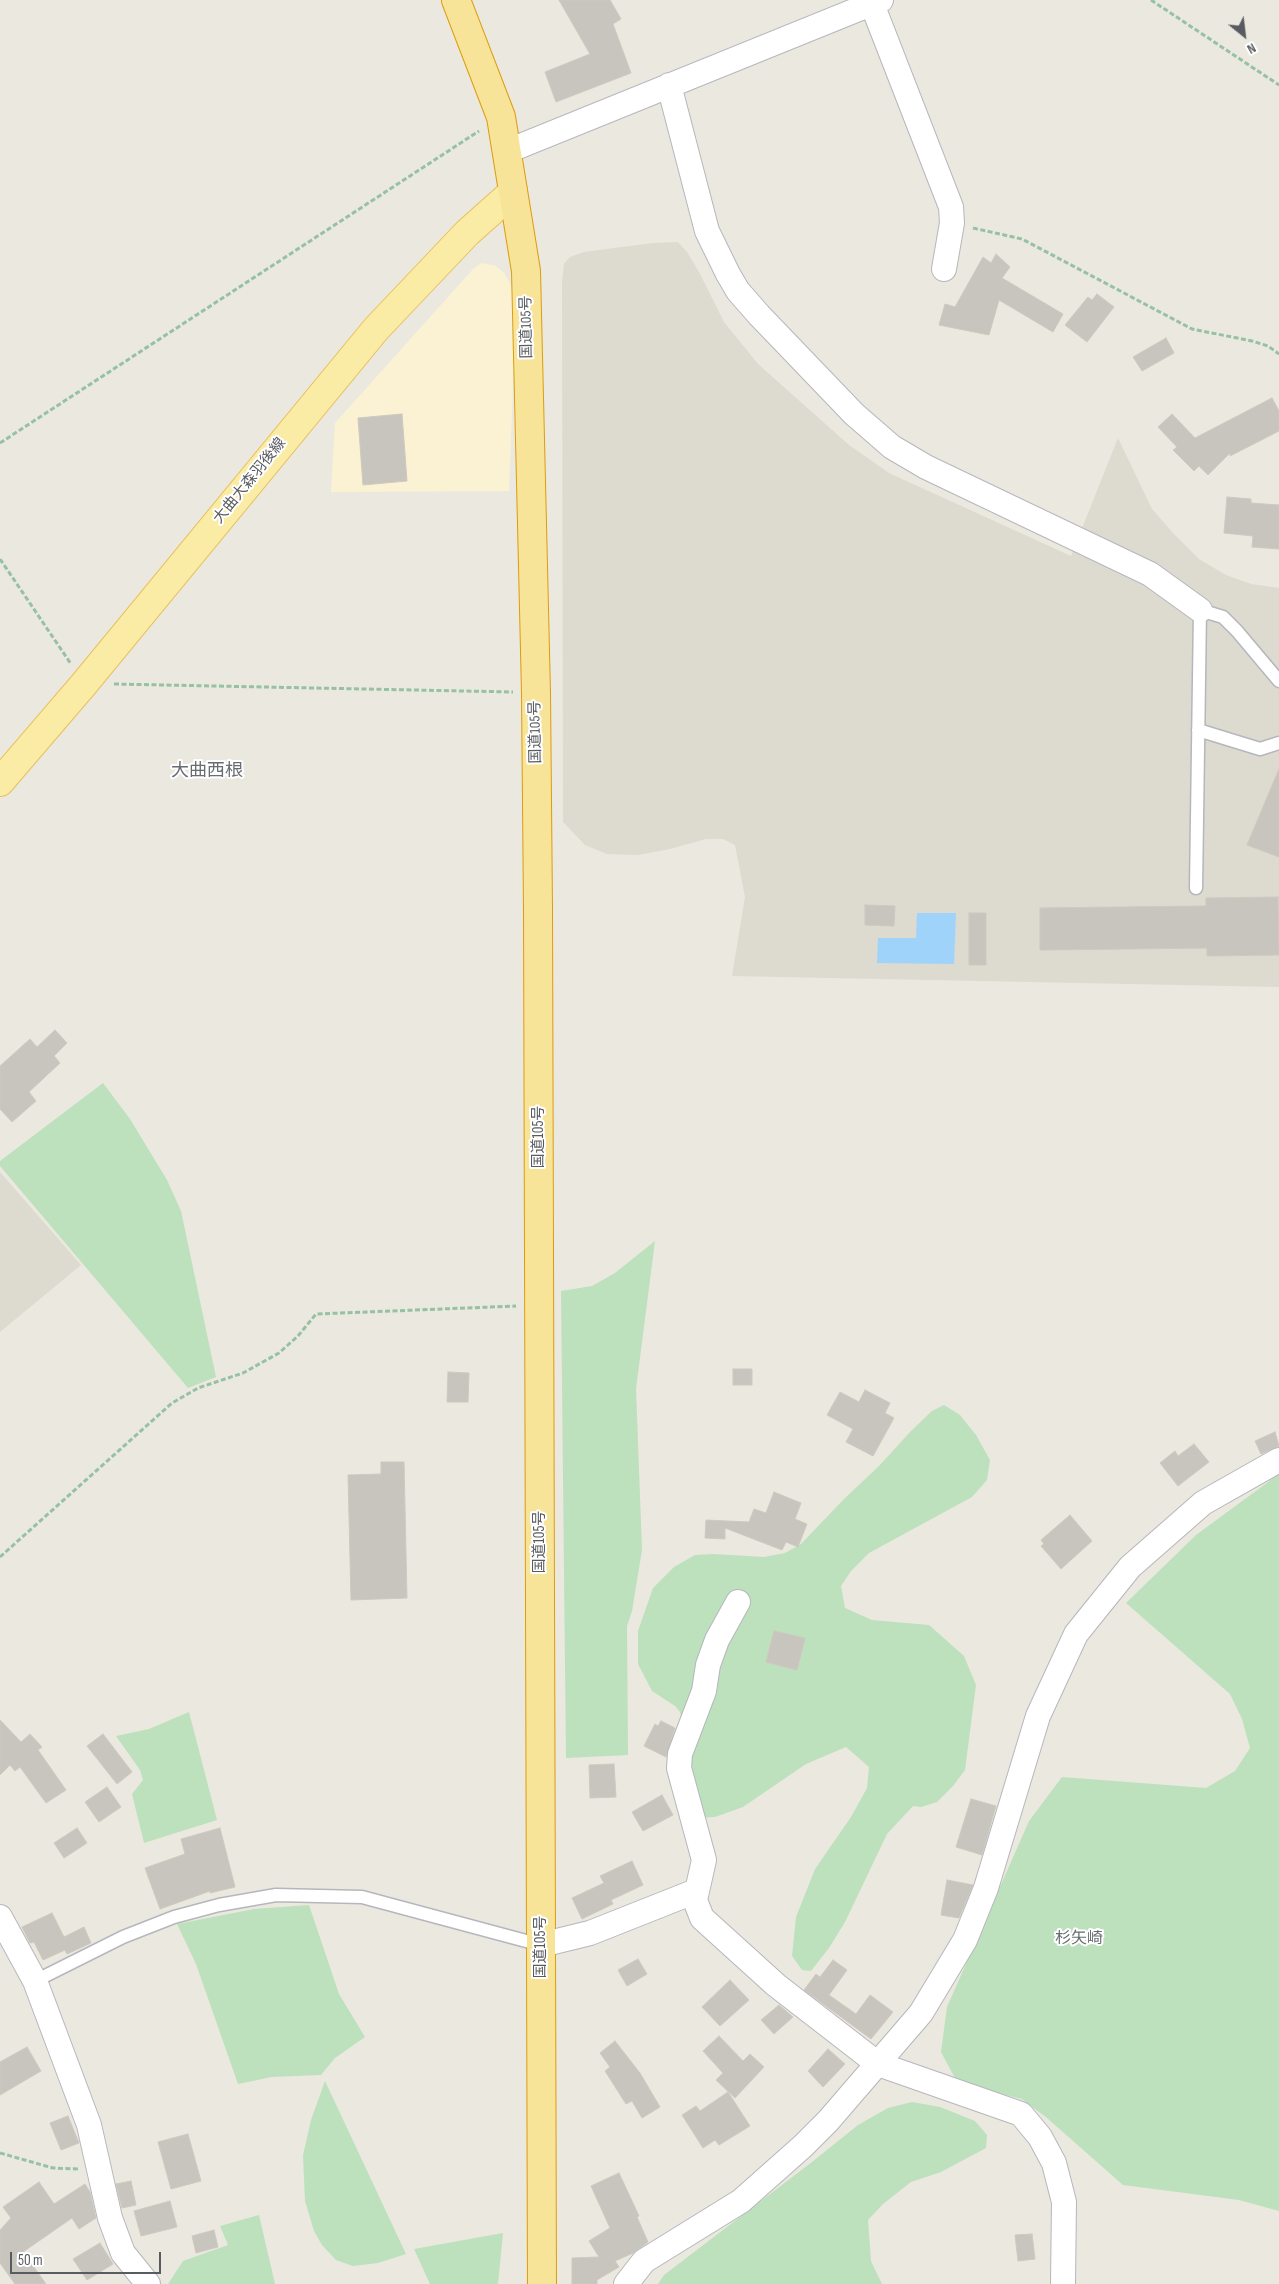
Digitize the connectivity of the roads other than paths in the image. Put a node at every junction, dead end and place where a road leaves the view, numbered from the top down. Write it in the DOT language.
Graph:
graph roads {
  1 [pos="456,0"];
  2 [pos="877,2"];
  3 [pos="669,85"];
  4 [pos="508,152"];
  5 [pos="513,192"];
  6 [pos="944,269"];
  7 [pos="1200,610"];
  8 [pos="1279,681"];
  9 [pos="1198,730"];
  10 [pos="1279,743"];
  11 [pos="0,782"];
  12 [pos="1196,888"];
  13 [pos="1279,1460"];
  14 [pos="738,1602"];
  15 [pos="696,1891"];
  16 [pos="0,1917"];
  17 [pos="541,1945"];
  18 [pos="35,1981"];
  19 [pos="878,2064"];
  20 [pos="140,2281"];
  21 [pos="542,2284"];
  22 [pos="626,2284"];
  23 [pos="1063,2284"];
  1 -- 4 [label="highway, 国道105号"];
  2 -- 3 [label="street"];
  2 -- 6 [label="street"];
  3 -- 4 [label="street"];
  3 -- 7 [label="street"];
  4 -- 5 [label="highway, 国道105号"];
  5 -- 11 [label="main road, 大曲大森羽後線"];
  5 -- 17 [label="highway, 国道105号"];
  7 -- 8 [label="lane"];
  7 -- 9 [label="lane"];
  9 -- 10 [label="lane"];
  9 -- 12 [label="lane"];
  13 -- 19 [label="street"];
  14 -- 15 [label="street"];
  15 -- 17 [label="street"];
  15 -- 19 [label="street"];
  16 -- 18 [label="street"];
  17 -- 18 [label="lane"];
  17 -- 21 [label="highway, 国道105号"];
  18 -- 20 [label="street"];
  19 -- 22 [label="street"];
  19 -- 23 [label="street"];
}
